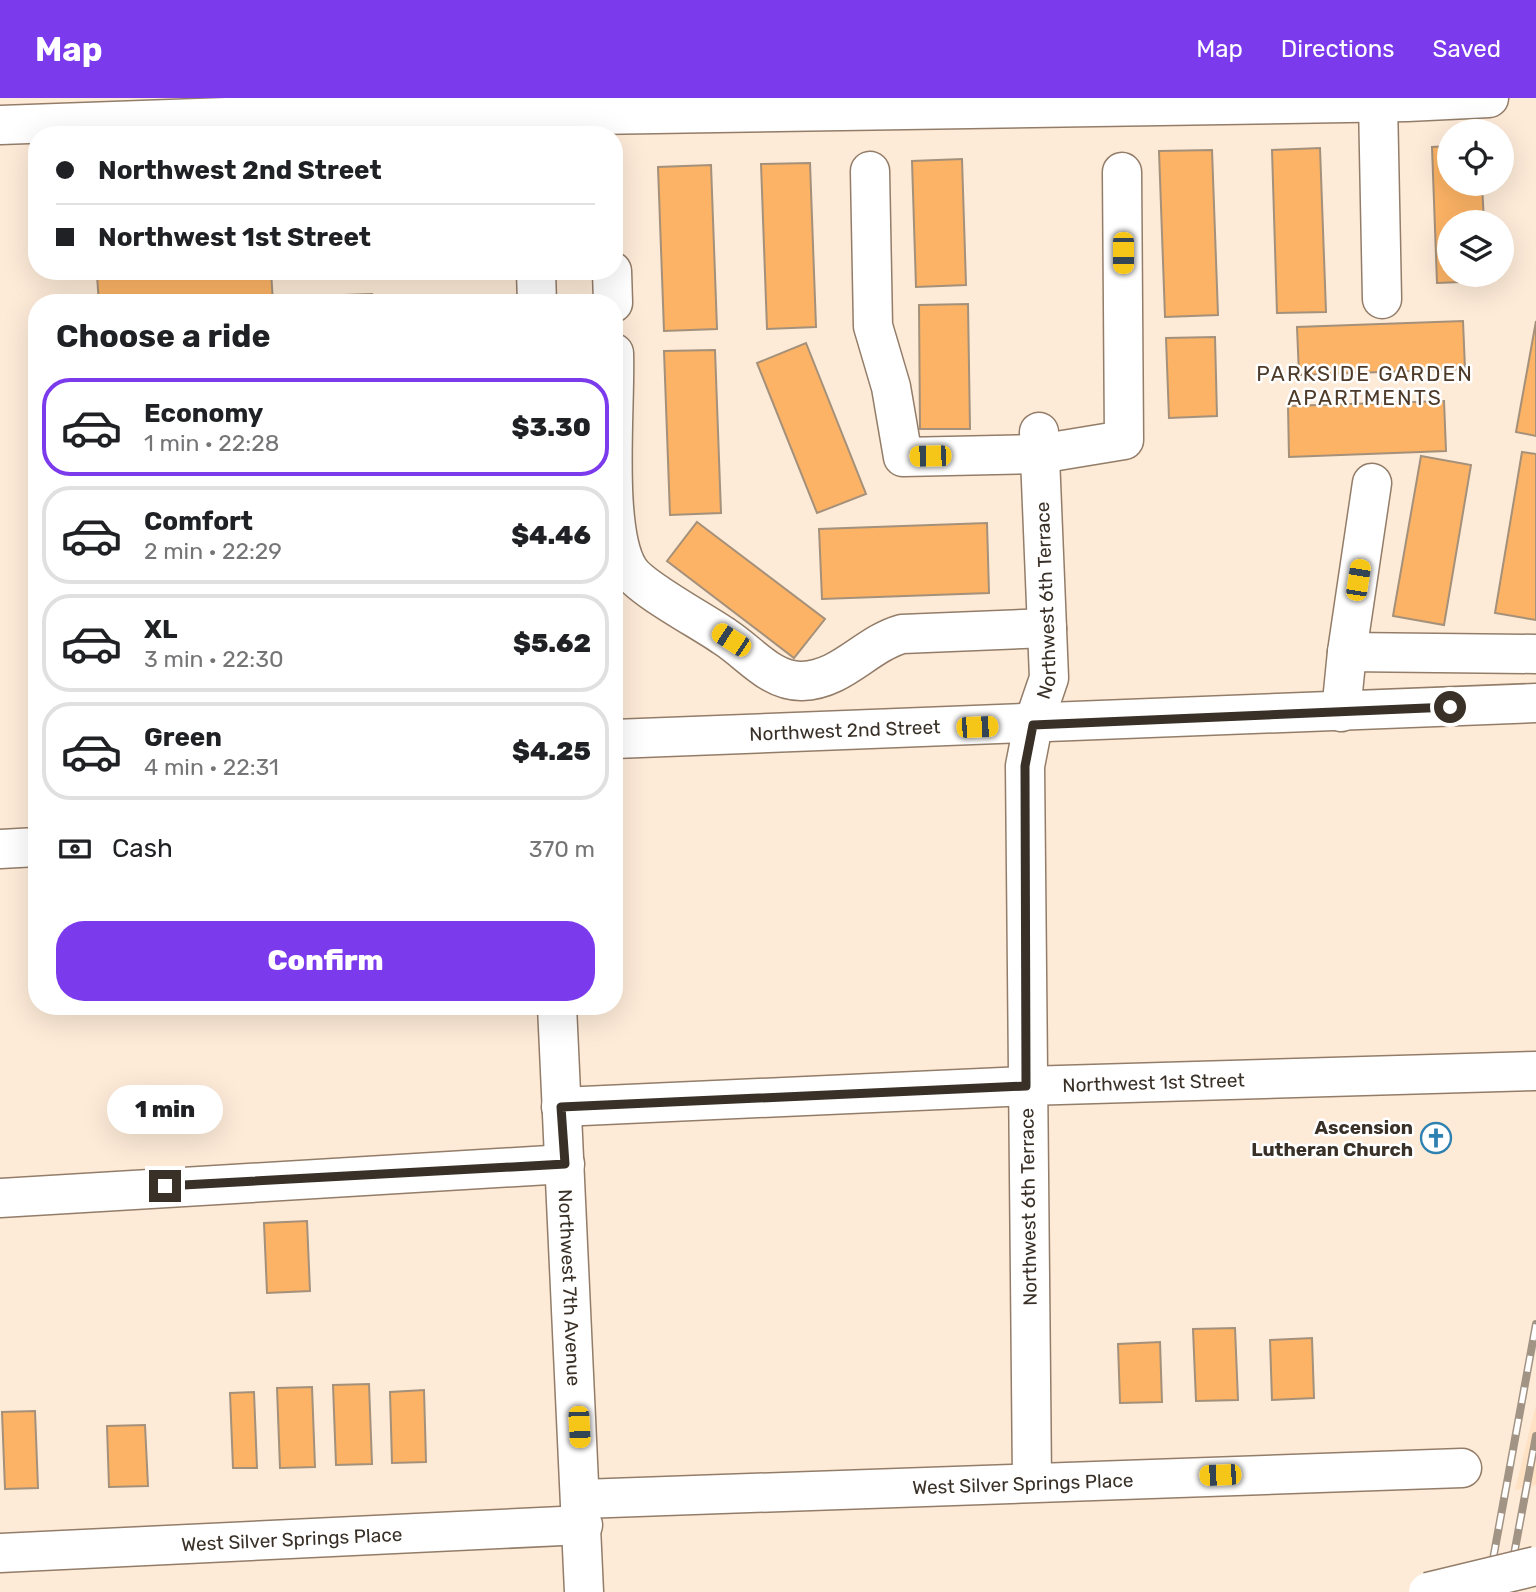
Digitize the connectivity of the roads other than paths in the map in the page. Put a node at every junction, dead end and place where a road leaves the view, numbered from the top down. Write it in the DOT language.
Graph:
graph roads {
  1 [pos="1489,98"];
  2 [pos="1026,102"];
  3 [pos="1378,102"];
  4 [pos="385,114"];
  5 [pos="0,125"];
  6 [pos="244,125"];
  7 [pos="532,125"];
  8 [pos="870,171"];
  9 [pos="1122,172"];
  10 [pos="1382,299"];
  11 [pos="1039,443"];
  12 [pos="1372,484"];
  13 [pos="623,556"];
  14 [pos="1047,628"];
  15 [pos="1347,652"];
  16 [pos="1536,654"];
  17 [pos="1536,704"];
  18 [pos="1341,712"];
  19 [pos="1033,725"];
  20 [pos="623,739"];
  21 [pos="28,847"];
  22 [pos="0,849"];
  23 [pos="557,1015"];
  24 [pos="1536,1071"];
  25 [pos="1026,1086"];
  26 [pos="561,1107"];
  27 [pos="565,1164"];
  28 [pos="0,1198"];
  29 [pos="1462,1468"];
  30 [pos="1032,1481"];
  31 [pos="582,1512"];
  32 [pos="0,1553"];
  33 [pos="1536,1566"];
  34 [pos="584,1592"];
  35 [pos="1428,1592"];
  1 -- 3 [label="street"];
  2 -- 3 [label="street"];
  2 -- 7 [label="street"];
  3 -- 10 [label="street"];
  4 -- 6 [label="street"];
  4 -- 7 [label="street"];
  5 -- 6 [label="street"];
  8 -- 11 [label="street"];
  9 -- 11 [label="street"];
  11 -- 14 [label="street, Northwest 6th Terrace"];
  12 -- 15 [label="street"];
  13 -- 14 [label="street"];
  14 -- 19 [label="street, Northwest 6th Terrace"];
  15 -- 16 [label="street"];
  15 -- 18 [label="street"];
  17 -- 18 [label="street, Northwest 2nd Street"];
  18 -- 19 [label="street, Northwest 2nd Street"];
  19 -- 20 [label="street, Northwest 2nd Street"];
  19 -- 25 [label="street, Northwest 6th Terrace"];
  21 -- 22 [label="street"];
  23 -- 26 [label="street, Northwest 7th Avenue"];
  24 -- 25 [label="street, Northwest 1st Street"];
  25 -- 26 [label="street, Northwest 1st Street"];
  25 -- 30 [label="street, Northwest 6th Terrace"];
  26 -- 27 [label="street, Northwest 7th Avenue"];
  27 -- 28 [label="street"];
  27 -- 31 [label="street, Northwest 7th Avenue"];
  29 -- 30 [label="street, West Silver Springs Place"];
  30 -- 31 [label="street, West Silver Springs Place"];
  31 -- 32 [label="street, West Silver Springs Place"];
  31 -- 34 [label="street, Northwest 7th Avenue"];
  33 -- 35 [label="street, bridge"];
}
